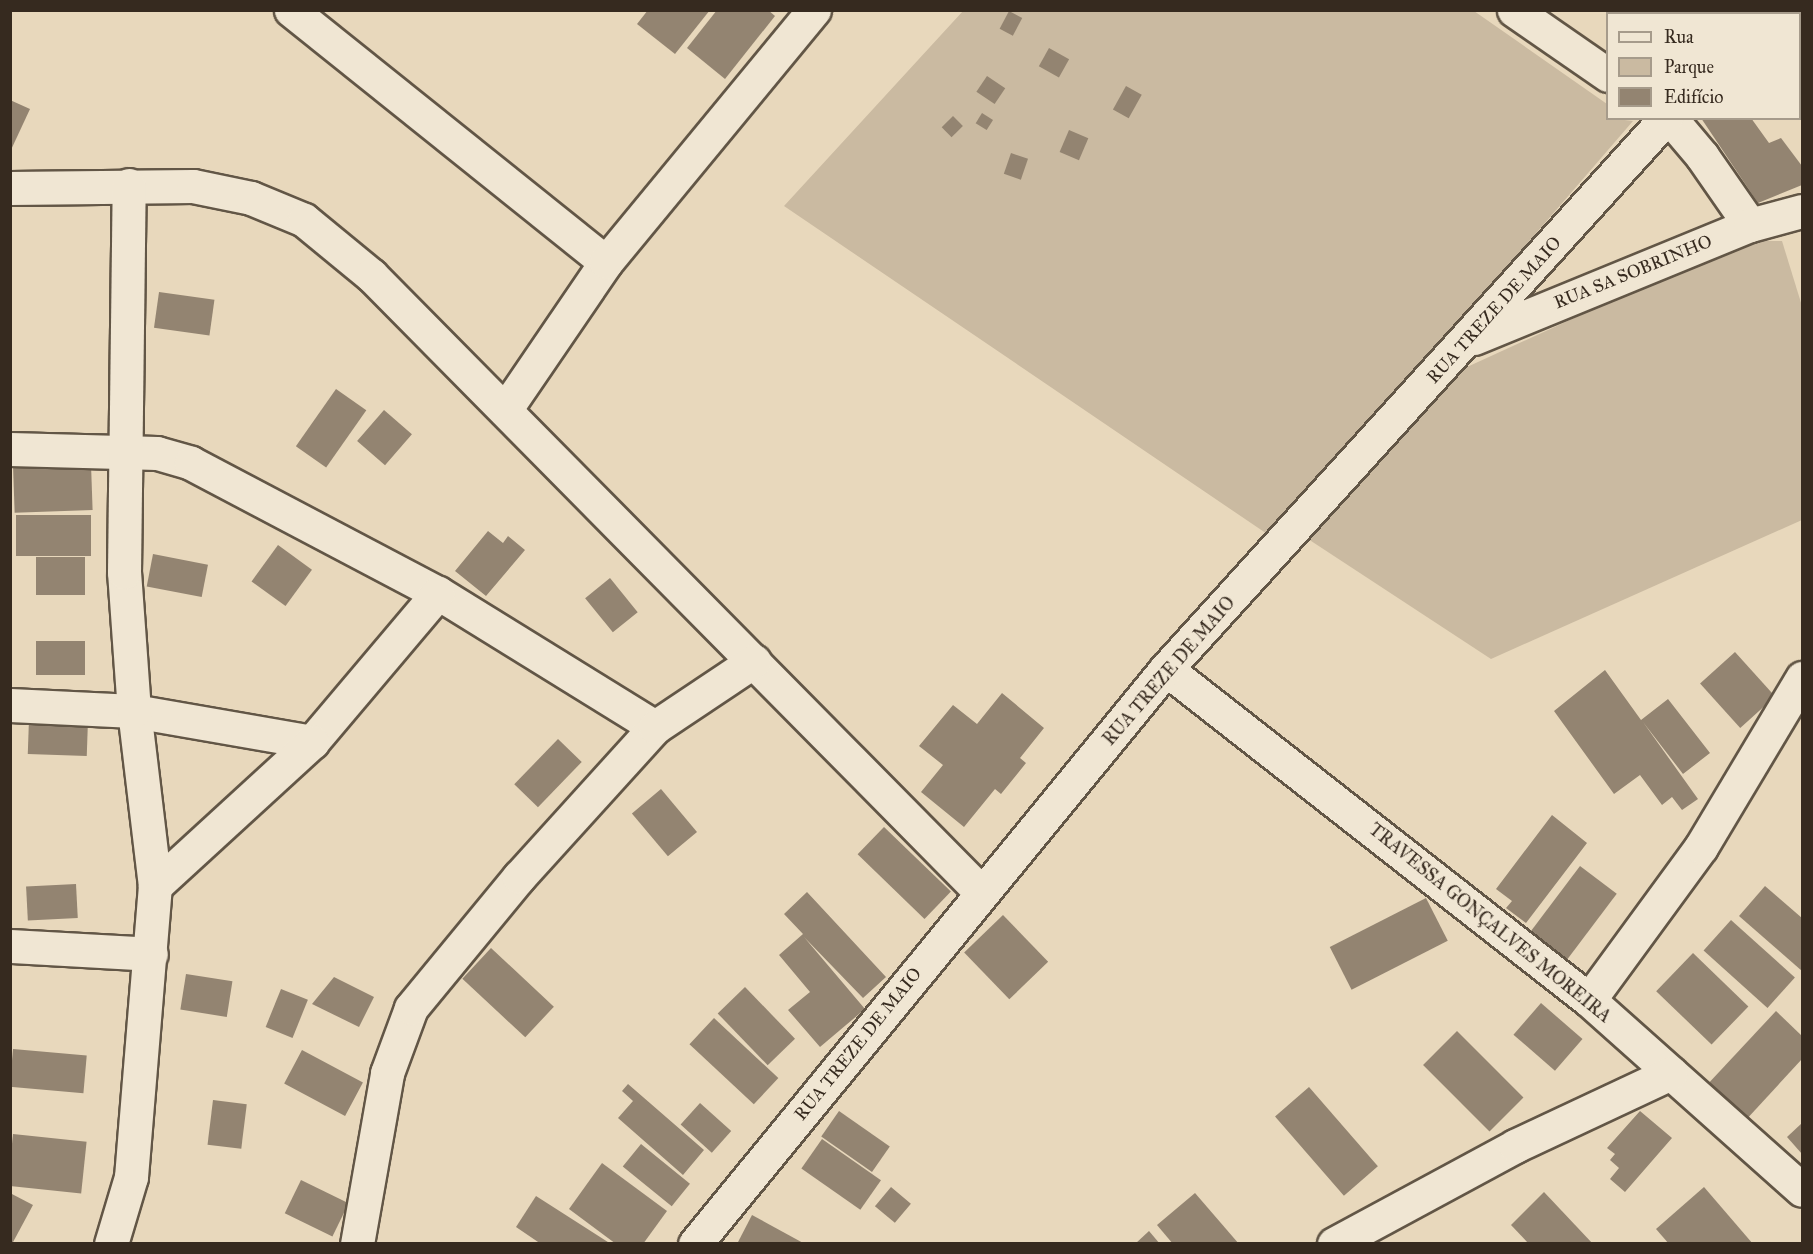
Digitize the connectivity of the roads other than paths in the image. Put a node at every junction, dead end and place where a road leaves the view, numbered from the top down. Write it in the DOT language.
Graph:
graph roads {
  1 [pos="291,10"];
  2 [pos="814,10"];
  3 [pos="1514,10"];
  4 [pos="1606,74"];
  5 [pos="1666,120"];
  6 [pos="1670,120"];
  7 [pos="129,185"];
  8 [pos="10,188"];
  9 [pos="1803,211"];
  10 [pos="1750,225"];
  11 [pos="606,262"];
  12 [pos="1467,340"];
  13 [pos="505,410"];
  14 [pos="10,449"];
  15 [pos="122,452"];
  16 [pos="438,593"];
  17 [pos="754,661"];
  18 [pos="1166,669"];
  19 [pos="1803,678"];
  20 [pos="10,705"];
  21 [pos="134,711"];
  22 [pos="655,727"];
  23 [pos="312,742"];
  24 [pos="155,886"];
  25 [pos="981,892"];
  26 [pos="10,946"];
  27 [pos="150,954"];
  28 [pos="1589,1000"];
  29 [pos="1671,1073"];
  30 [pos="1803,1190"];
  31 [pos="111,1244"];
  32 [pos="357,1244"];
  33 [pos="695,1244"];
  34 [pos="1334,1244"];
  1 -- 11 [label="street"];
  2 -- 11 [label="street"];
  3 -- 4 [label="street"];
  5 -- 12 [label="street, RUA TREZE DE MAIO"];
  6 -- 10 [label="street"];
  7 -- 8 [label="street"];
  7 -- 13 [label="street"];
  7 -- 15 [label="street"];
  9 -- 10 [label="street, RUA SA SOBRINHO"];
  10 -- 12 [label="street, RUA SA SOBRINHO"];
  11 -- 13 [label="street"];
  12 -- 18 [label="street, RUA TREZE DE MAIO"];
  13 -- 17 [label="street"];
  14 -- 15 [label="street"];
  15 -- 16 [label="street"];
  15 -- 21 [label="street"];
  16 -- 22 [label="street"];
  16 -- 23 [label="street"];
  17 -- 22 [label="street"];
  17 -- 25 [label="street"];
  18 -- 25 [label="street, RUA TREZE DE MAIO"];
  18 -- 28 [label="street, TRAVESSA GONÇALVES MOREIRA"];
  19 -- 28 [label="street"];
  20 -- 21 [label="street"];
  21 -- 23 [label="street"];
  21 -- 24 [label="street"];
  22 -- 32 [label="street"];
  23 -- 24 [label="street"];
  24 -- 27 [label="street"];
  25 -- 33 [label="street, RUA TREZE DE MAIO"];
  26 -- 27 [label="street"];
  27 -- 31 [label="street"];
  28 -- 29 [label="street, TRAVESSA GONÇALVES MOREIRA"];
  29 -- 30 [label="street, TRAVESSA GONÇALVES MOREIRA"];
  29 -- 34 [label="street"];
}
